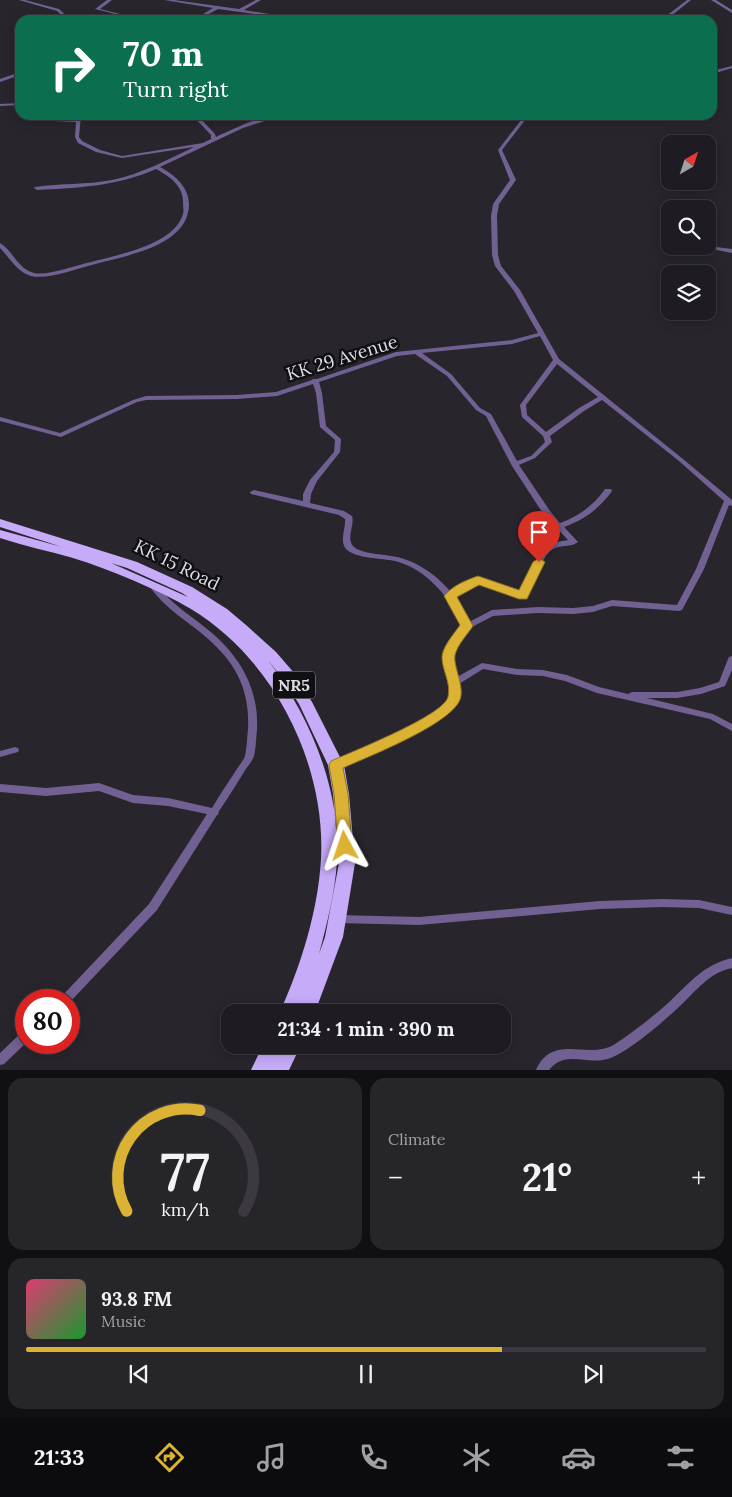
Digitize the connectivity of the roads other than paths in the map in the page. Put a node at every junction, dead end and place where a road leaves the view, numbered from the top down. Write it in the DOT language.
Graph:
graph roads {
  1 [pos="21,0"];
  2 [pos="110,0"];
  3 [pos="166,0"];
  4 [pos="259,0"];
  5 [pos="689,0"];
  6 [pos="713,0"];
  7 [pos="216,8"];
  8 [pos="238,11"];
  9 [pos="732,12"];
  10 [pos="64,15"];
  11 [pos="116,15"];
  12 [pos="204,15"];
  13 [pos="268,15"];
  14 [pos="670,15"];
  15 [pos="732,67"];
  16 [pos="717,72"];
  17 [pos="15,75"];
  18 [pos="0,81"];
  19 [pos="15,104"];
  20 [pos="0,105"];
  21 [pos="78,120"];
  22 [pos="199,120"];
  23 [pos="263,120"];
  24 [pos="522,120"];
  25 [pos="214,140"];
  26 [pos="204,144"];
  27 [pos="156,168"];
  28 [pos="37,188"];
  29 [pos="0,245"];
  30 [pos="716,248"];
  31 [pos="732,251"];
  32 [pos="542,334"];
  33 [pos="416,352"];
  34 [pos="556,360"];
  35 [pos="315,380"];
  36 [pos="603,397"];
  37 [pos="0,419"];
  38 [pos="546,435"];
  39 [pos="516,464"];
  40 [pos="608,491"];
  41 [pos="254,492"];
  42 [pos="730,502"];
  43 [pos="306,505"];
  44 [pos="0,523"];
  45 [pos="559,526"];
  46 [pos="0,534"];
  47 [pos="154,587"];
  48 [pos="450,596"];
  49 [pos="467,626"];
  50 [pos="732,660"];
  51 [pos="455,682"];
  52 [pos="624,696"];
  53 [pos="732,726"];
  54 [pos="15,750"];
  55 [pos="0,754"];
  56 [pos="336,765"];
  57 [pos="0,788"];
  58 [pos="215,812"];
  59 [pos="732,911"];
  60 [pos="337,919"];
  61 [pos="732,963"];
  62 [pos="75,989"];
  63 [pos="293,1004"];
  64 [pos="309,1004"];
  65 [pos="15,1046"];
  66 [pos="268,1054"];
  67 [pos="287,1054"];
  68 [pos="0,1060"];
  69 [pos="260,1070"];
  70 [pos="279,1070"];
  71 [pos="540,1070"];
  1 -- 10 [label="street"];
  2 -- 11 [label="street"];
  3 -- 7 [label="street"];
  4 -- 8 [label="street"];
  5 -- 14 [label="street"];
  6 -- 9 [label="street"];
  7 -- 8 [label="street"];
  7 -- 12 [label="street"];
  8 -- 13 [label="street"];
  15 -- 16 [label="street"];
  17 -- 18 [label="street"];
  19 -- 20 [label="street"];
  21 -- 26 [label="street"];
  22 -- 25 [label="street"];
  23 -- 25 [label="street"];
  24 -- 32 [label="street"];
  25 -- 26 [label="street"];
  26 -- 27 [label="street"];
  27 -- 28 [label="street"];
  27 -- 29 [label="street"];
  30 -- 31 [label="street"];
  32 -- 33 [label="street, KK 29 Avenue"];
  32 -- 34 [label="street"];
  33 -- 35 [label="street, KK 29 Avenue"];
  33 -- 39 [label="street"];
  34 -- 36 [label="street"];
  34 -- 38 [label="street"];
  35 -- 37 [label="street, KK 29 Avenue"];
  35 -- 43 [label="street"];
  36 -- 38 [label="street"];
  36 -- 42 [label="street"];
  38 -- 39 [label="street"];
  39 -- 45 [label="street"];
  40 -- 45 [label="street"];
  41 -- 43 [label="street"];
  42 -- 49 [label="street"];
  43 -- 48 [label="street"];
  44 -- 56 [label="highway, KK 15 Road / NR5"];
  45 -- 48 [label="street"];
  46 -- 47 [label="highway, KK 15 Road / NR5"];
  47 -- 58 [label="street"];
  47 -- 63 [label="highway, KK 15 Road / NR5"];
  48 -- 49 [label="street"];
  49 -- 51 [label="street"];
  50 -- 52 [label="street"];
  51 -- 52 [label="street"];
  51 -- 56 [label="street"];
  52 -- 53 [label="street"];
  54 -- 55 [label="street"];
  56 -- 60 [label="highway, KK 15 Road / NR5"];
  57 -- 58 [label="street"];
  58 -- 62 [label="street"];
  59 -- 60 [label="street"];
  60 -- 64 [label="highway, KK 15 Road / NR5"];
  61 -- 71 [label="street"];
  65 -- 68 [label="street"];
  66 -- 69 [label="highway"];
  67 -- 70 [label="highway"];
}
